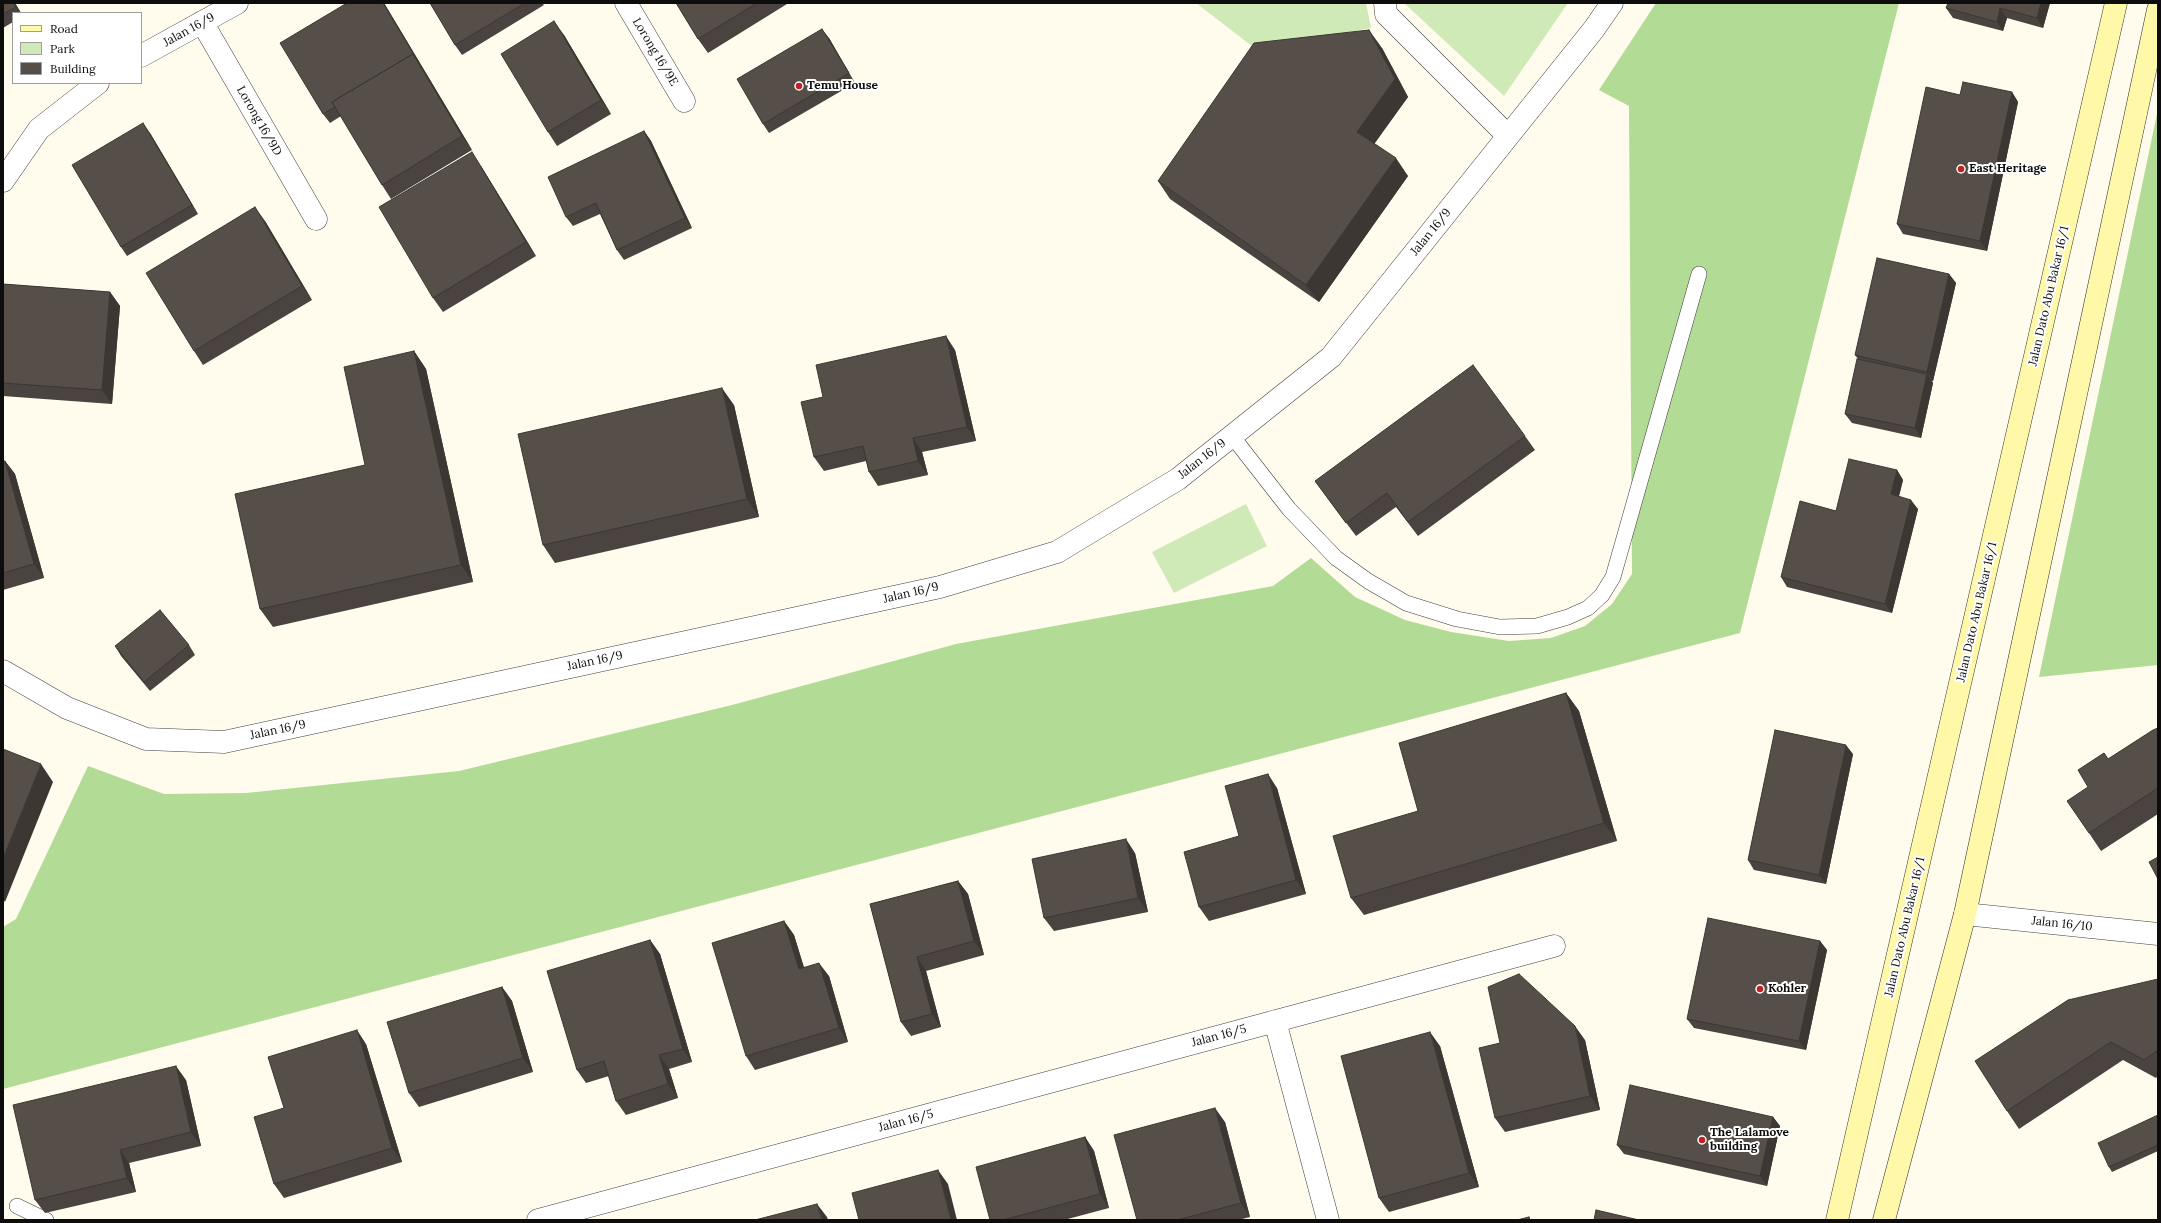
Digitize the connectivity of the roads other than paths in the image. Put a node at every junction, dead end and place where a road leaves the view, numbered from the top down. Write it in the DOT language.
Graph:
graph roads {
  1 [pos="237,3"];
  2 [pos="626,3"];
  3 [pos="1385,3"];
  4 [pos="1612,3"];
  5 [pos="2116,3"];
  6 [pos="2158,10"];
  7 [pos="202,22"];
  8 [pos="142,55"];
  9 [pos="97,84"];
  10 [pos="684,101"];
  11 [pos="1508,136"];
  12 [pos="3,181"];
  13 [pos="316,219"];
  14 [pos="1699,274"];
  15 [pos="1232,436"];
  16 [pos="3,671"];
  17 [pos="1965,914"];
  18 [pos="2158,934"];
  19 [pos="1554,946"];
  20 [pos="1275,1022"];
  21 [pos="17,1206"];
  22 [pos="46,1220"];
  23 [pos="538,1220"];
  24 [pos="1328,1220"];
  25 [pos="1837,1220"];
  26 [pos="1884,1220"];
  1 -- 7 [label="street, Jalan 16/9"];
  2 -- 10 [label="street, Lorong 16/9E"];
  3 -- 11 [label="street"];
  4 -- 11 [label="street, Jalan 16/9"];
  5 -- 25 [label="main road, Jalan Dato Abu Bakar 16/1"];
  6 -- 17 [label="main road"];
  7 -- 8 [label="street, Jalan 16/9"];
  7 -- 13 [label="street, Lorong 16/9D"];
  9 -- 12 [label="street"];
  11 -- 15 [label="street, Jalan 16/9"];
  14 -- 15 [label="lane"];
  15 -- 16 [label="street, Jalan 16/9"];
  17 -- 18 [label="street, Jalan 16/10"];
  17 -- 26 [label="main road"];
  19 -- 20 [label="street, Jalan 16/5"];
  20 -- 23 [label="street, Jalan 16/5"];
  20 -- 24 [label="street"];
  21 -- 22 [label="lane"];
}
